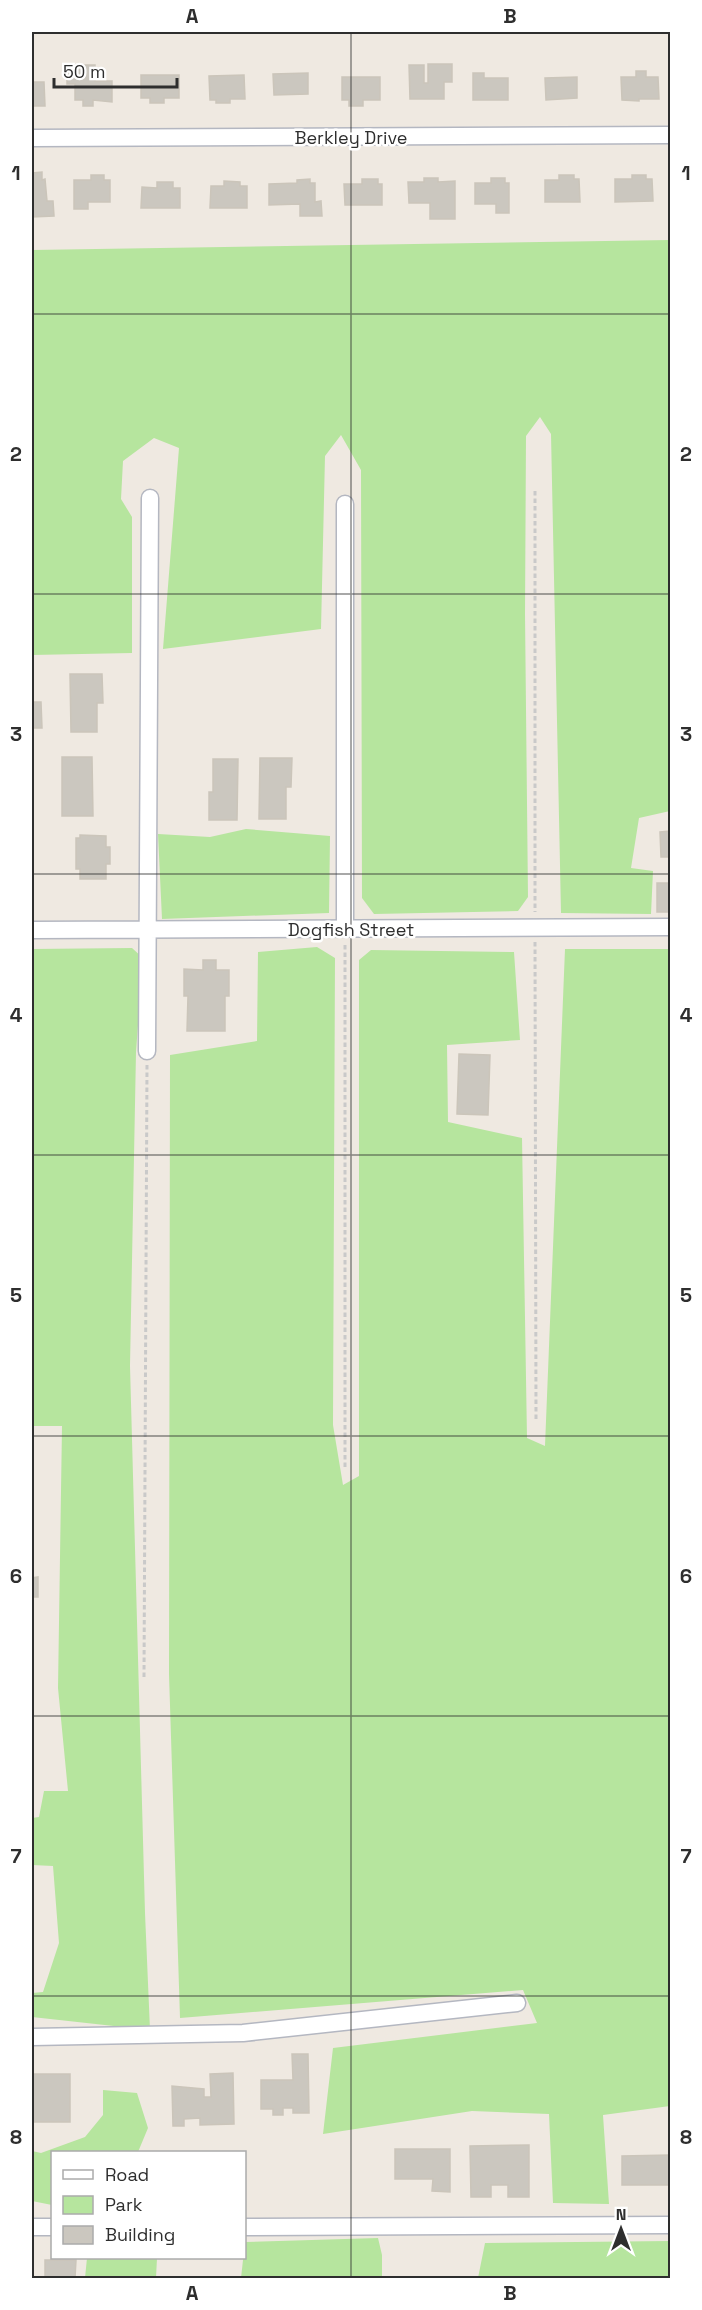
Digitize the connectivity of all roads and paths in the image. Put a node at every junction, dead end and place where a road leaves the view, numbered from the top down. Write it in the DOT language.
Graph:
graph roads {
  1 [pos="670,135"];
  2 [pos="32,138"];
  3 [pos="535,491"];
  4 [pos="150,498"];
  5 [pos="345,504"];
  6 [pos="670,927"];
  7 [pos="535,928"];
  8 [pos="345,929"];
  9 [pos="32,930"];
  10 [pos="148,930"];
  11 [pos="147,1051"];
  12 [pos="536,1419"];
  13 [pos="345,1469"];
  14 [pos="144,1677"];
  15 [pos="517,2003"];
  16 [pos="32,2037"];
  17 [pos="670,2225"];
  18 [pos="32,2227"];
  19 [pos="51,2227"];
  20 [pos="246,2227"];
  1 -- 2 [label="street, Berkley Drive"];
  3 -- 7 [label="path"];
  4 -- 10 [label="street"];
  5 -- 8 [label="street"];
  6 -- 7 [label="street, Dogfish Street"];
  7 -- 8 [label="street, Dogfish Street"];
  7 -- 12 [label="path"];
  8 -- 10 [label="street, Dogfish Street"];
  8 -- 13 [label="path"];
  9 -- 10 [label="street, Dogfish Street"];
  10 -- 11 [label="street"];
  11 -- 14 [label="path"];
  15 -- 16 [label="street"];
  17 -- 20 [label="street"];
  18 -- 19 [label="street"];
}
